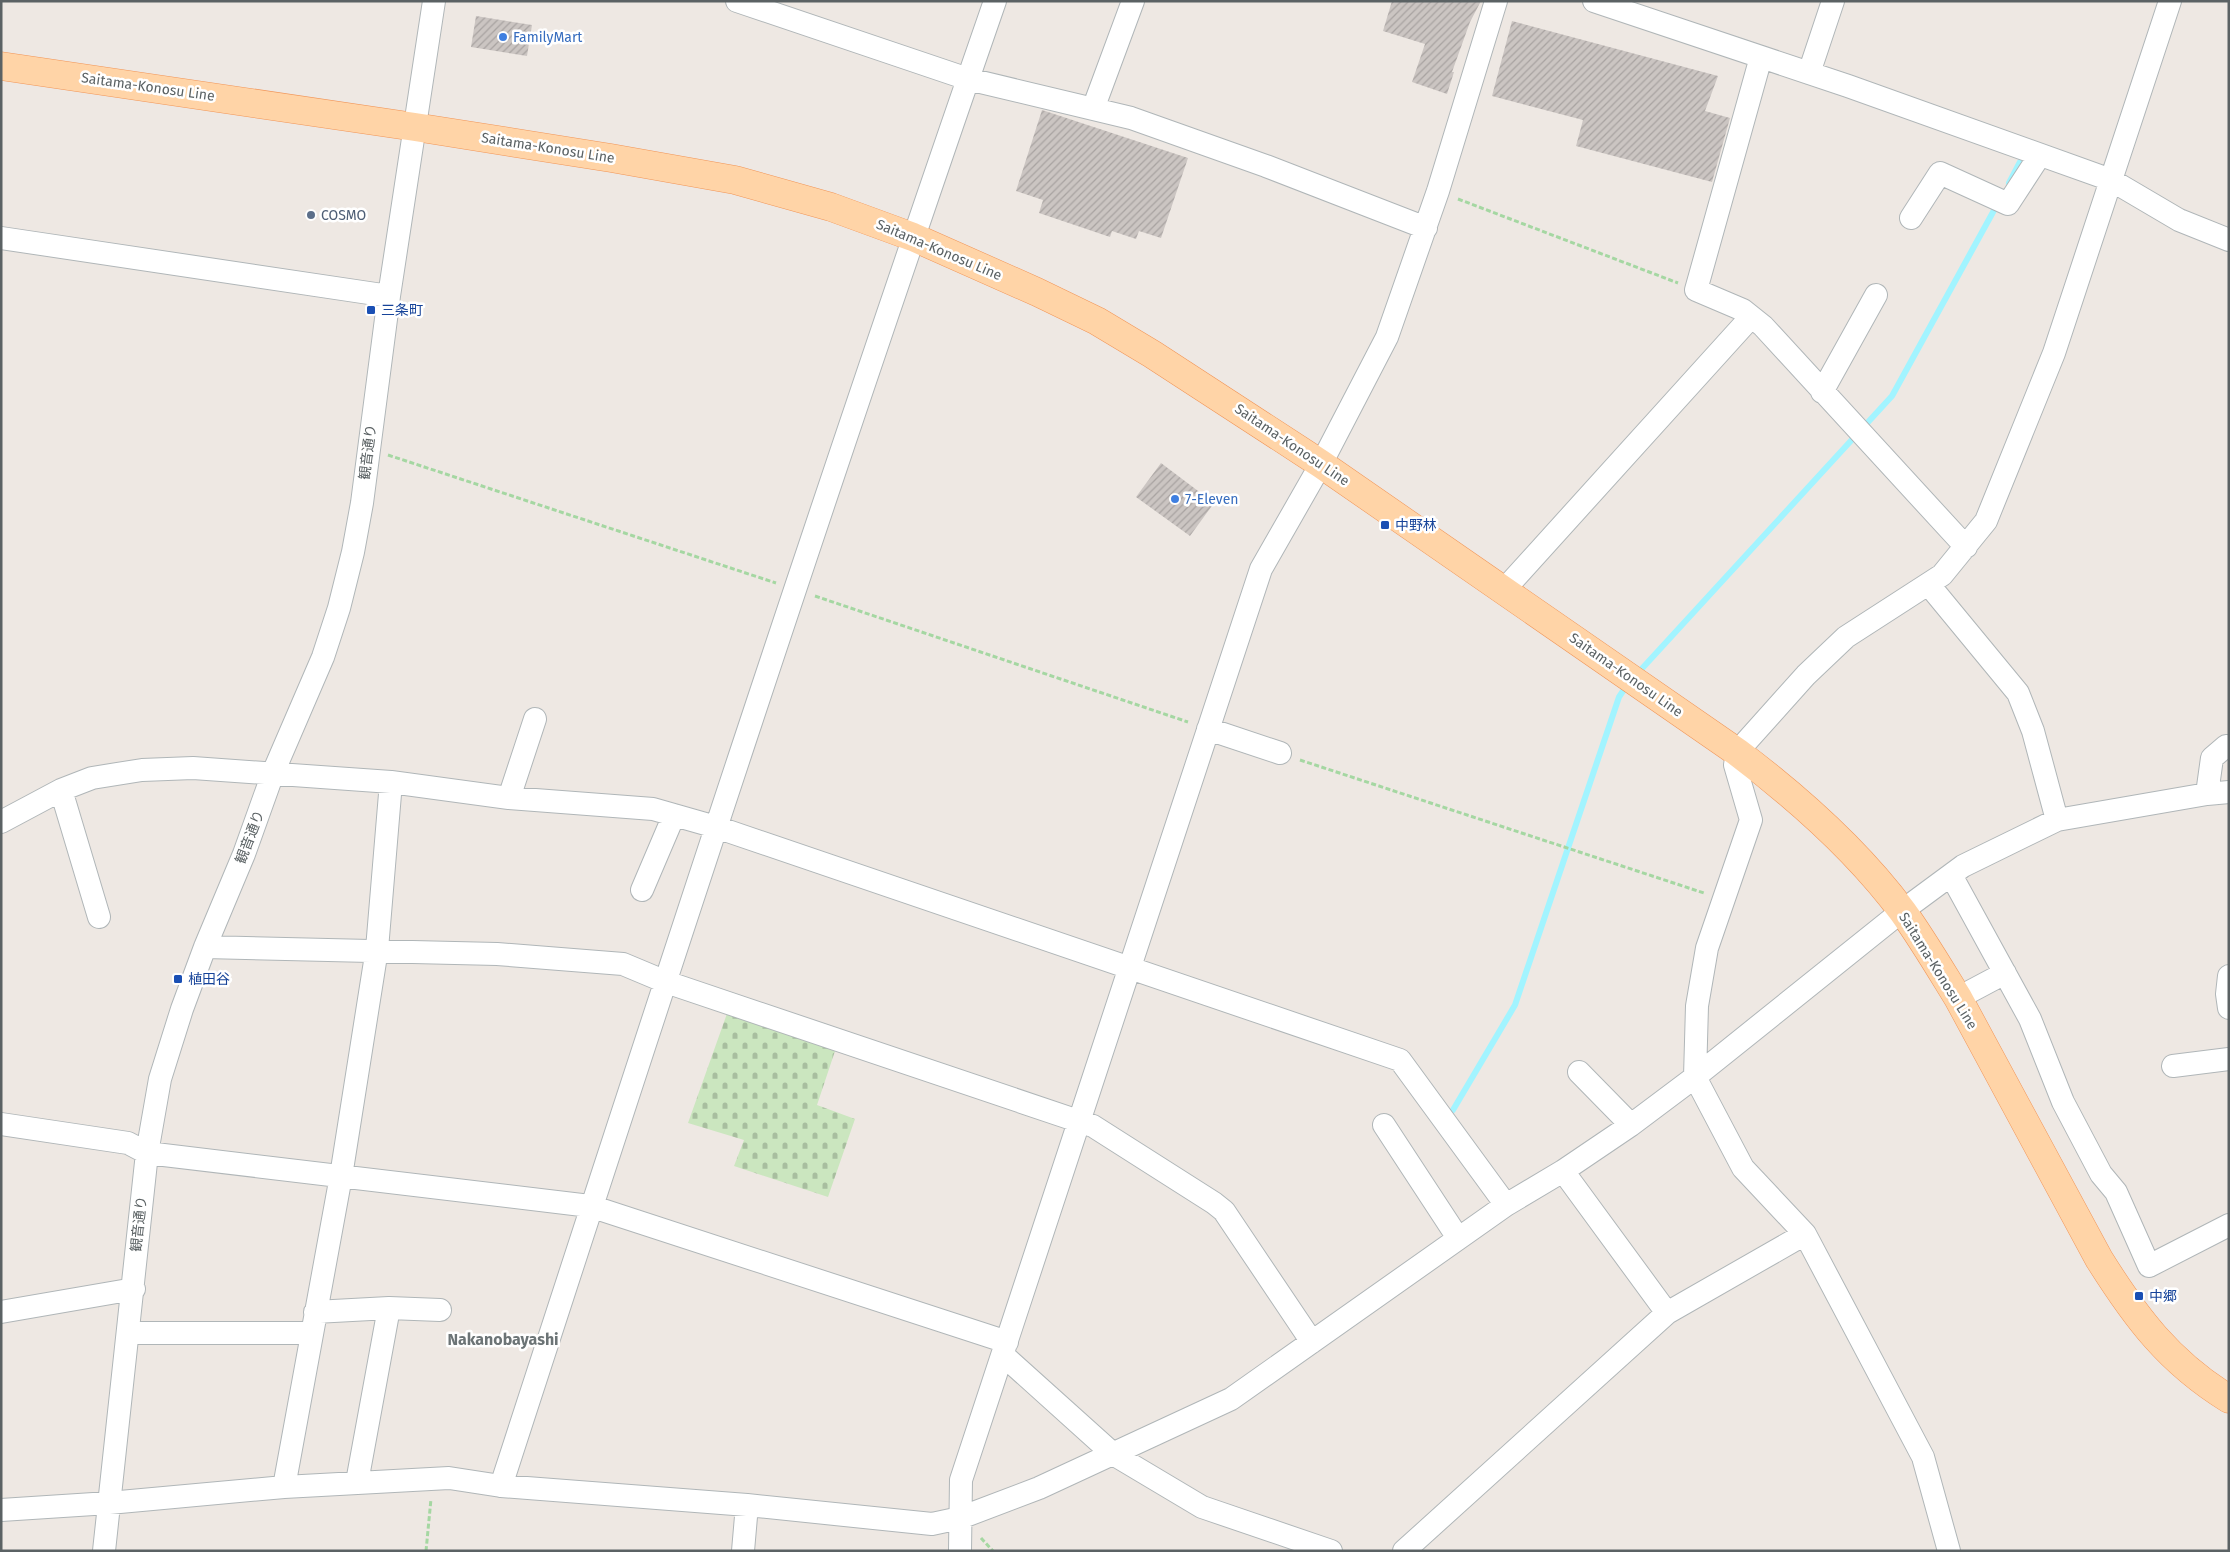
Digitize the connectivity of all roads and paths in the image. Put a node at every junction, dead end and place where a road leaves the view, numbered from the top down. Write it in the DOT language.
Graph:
graph roads {
  1 [pos="434,1"];
  2 [pos="737,1"];
  3 [pos="995,1"];
  4 [pos="1133,1"];
  5 [pos="1496,1"];
  6 [pos="1594,1"];
  7 [pos="1833,1"];
  8 [pos="2170,1"];
  9 [pos="1761,57"];
  10 [pos="1,66"];
  11 [pos="1809,73"];
  12 [pos="968,79"];
  13 [pos="1093,109"];
  14 [pos="414,127"];
  15 [pos="2040,155"];
  16 [pos="2111,180"];
  17 [pos="1438,191"];
  18 [pos="1911,218"];
  19 [pos="1426,228"];
  20 [pos="913,237"];
  21 [pos="1,238"];
  22 [pos="2229,240"];
  23 [pos="1696,290"];
  24 [pos="1876,295"];
  25 [pos="389,296"];
  26 [pos="1752,317"];
  27 [pos="1822,392"];
  28 [pos="1321,464"];
  29 [pos="1966,546"];
  30 [pos="1929,585"];
  31 [pos="1503,591"];
  32 [pos="535,719"];
  33 [pos="1208,729"];
  34 [pos="2226,746"];
  35 [pos="1737,752"];
  36 [pos="1280,753"];
  37 [pos="273,773"];
  38 [pos="391,782"];
  39 [pos="61,790"];
  40 [pos="2218,793"];
  41 [pos="509,798"];
  42 [pos="674,815"];
  43 [pos="2057,820"];
  44 [pos="1,822"];
  45 [pos="716,828"];
  46 [pos="1950,875"];
  47 [pos="642,890"];
  48 [pos="1724,900"];
  49 [pos="1902,911"];
  50 [pos="100,917"];
  51 [pos="205,947"];
  52 [pos="376,949"];
  53 [pos="1130,968"];
  54 [pos="2005,973"];
  55 [pos="2229,976"];
  56 [pos="666,982"];
  57 [pos="1958,998"];
  58 [pos="2229,1008"];
  59 [pos="2229,1059"];
  60 [pos="2173,1066"];
  61 [pos="1579,1072"];
  62 [pos="1695,1078"];
  63 [pos="1079,1122"];
  64 [pos="1,1124"];
  65 [pos="1384,1125"];
  66 [pos="1631,1125"];
  67 [pos="147,1153"];
  68 [pos="1562,1171"];
  69 [pos="341,1176"];
  70 [pos="1506,1205"];
  71 [pos="590,1206"];
  72 [pos="2229,1225"];
  73 [pos="1804,1234"];
  74 [pos="1458,1238"];
  75 [pos="134,1289"];
  76 [pos="389,1308"];
  77 [pos="440,1310"];
  78 [pos="1,1312"];
  79 [pos="1667,1313"];
  80 [pos="313,1323"];
  81 [pos="128,1333"];
  82 [pos="1312,1342"];
  83 [pos="1005,1349"];
  84 [pos="2229,1399"];
  85 [pos="1113,1454"];
  86 [pos="433,1479"];
  87 [pos="357,1482"];
  88 [pos="501,1486"];
  89 [pos="284,1487"];
  90 [pos="109,1503"];
  91 [pos="747,1506"];
  92 [pos="1,1510"];
  93 [pos="960,1518"];
  94 [pos="104,1551"];
  95 [pos="426,1551"];
  96 [pos="743,1551"];
  97 [pos="960,1551"];
  98 [pos="1331,1551"];
  99 [pos="1404,1551"];
  100 [pos="1949,1551"];
  1 -- 14 [label="street, 観音通り"];
  2 -- 12 [label="street"];
  3 -- 12 [label="street"];
  4 -- 13 [label="street"];
  5 -- 17 [label="street"];
  6 -- 9 [label="street"];
  7 -- 11 [label="street"];
  8 -- 16 [label="street"];
  9 -- 11 [label="street"];
  9 -- 23 [label="street"];
  10 -- 14 [label="main road, Saitama-Konosu Line"];
  11 -- 15 [label="street"];
  12 -- 13 [label="street"];
  12 -- 20 [label="street"];
  13 -- 19 [label="street"];
  14 -- 20 [label="main road, Saitama-Konosu Line"];
  14 -- 25 [label="street, 観音通り"];
  15 -- 16 [label="street"];
  15 -- 18 [label="street"];
  16 -- 22 [label="street"];
  16 -- 29 [label="street"];
  17 -- 19 [label="street"];
  17 -- 23 [label="path"];
  19 -- 28 [label="street"];
  20 -- 28 [label="main road, Saitama-Konosu Line"];
  20 -- 45 [label="street"];
  21 -- 25 [label="street"];
  23 -- 26 [label="street"];
  24 -- 27 [label="street"];
  25 -- 37 [label="street, 観音通り"];
  26 -- 27 [label="street"];
  26 -- 31 [label="street"];
  27 -- 29 [label="street"];
  28 -- 31 [label="main road, Saitama-Konosu Line"];
  28 -- 33 [label="street"];
  29 -- 30 [label="street"];
  30 -- 35 [label="street"];
  30 -- 43 [label="street"];
  31 -- 35 [label="main road, Saitama-Konosu Line"];
  32 -- 41 [label="street"];
  33 -- 36 [label="street"];
  33 -- 53 [label="street"];
  34 -- 40 [label="street"];
  35 -- 48 [label="street"];
  35 -- 49 [label="main road, Saitama-Konosu Line"];
  36 -- 48 [label="path"];
  37 -- 38 [label="street"];
  37 -- 39 [label="street"];
  37 -- 51 [label="street, 観音通り"];
  38 -- 41 [label="street"];
  38 -- 52 [label="street"];
  39 -- 44 [label="street"];
  39 -- 50 [label="street"];
  40 -- 43 [label="street"];
  41 -- 42 [label="street"];
  42 -- 45 [label="street"];
  42 -- 47 [label="street"];
  43 -- 46 [label="street"];
  45 -- 53 [label="street"];
  45 -- 56 [label="street"];
  46 -- 49 [label="street"];
  46 -- 54 [label="street"];
  48 -- 62 [label="street"];
  49 -- 57 [label="main road, Saitama-Konosu Line"];
  49 -- 62 [label="street"];
  51 -- 52 [label="street"];
  51 -- 67 [label="street, 観音通り"];
  52 -- 56 [label="street"];
  52 -- 69 [label="street"];
  53 -- 63 [label="street"];
  53 -- 70 [label="street"];
  54 -- 57 [label="street"];
  54 -- 72 [label="street"];
  55 -- 58 [label="street"];
  56 -- 63 [label="street"];
  56 -- 71 [label="street"];
  57 -- 84 [label="main road, Saitama-Konosu Line"];
  59 -- 60 [label="street"];
  61 -- 66 [label="street"];
  62 -- 66 [label="street"];
  62 -- 73 [label="street"];
  63 -- 82 [label="street"];
  63 -- 83 [label="street"];
  64 -- 67 [label="street"];
  65 -- 74 [label="street"];
  66 -- 68 [label="street"];
  67 -- 69 [label="street"];
  67 -- 75 [label="street, 観音通り"];
  68 -- 70 [label="street"];
  68 -- 79 [label="street"];
  69 -- 71 [label="street"];
  69 -- 80 [label="street"];
  70 -- 74 [label="street"];
  71 -- 83 [label="street"];
  71 -- 88 [label="street"];
  73 -- 79 [label="street"];
  73 -- 100 [label="street"];
  74 -- 82 [label="street"];
  75 -- 78 [label="street"];
  75 -- 81 [label="street, 観音通り"];
  76 -- 77 [label="street"];
  76 -- 80 [label="street"];
  76 -- 87 [label="street"];
  79 -- 99 [label="street"];
  80 -- 81 [label="street"];
  80 -- 89 [label="street"];
  81 -- 90 [label="street, 観音通り"];
  82 -- 85 [label="street"];
  83 -- 85 [label="street"];
  83 -- 93 [label="street"];
  85 -- 93 [label="street"];
  85 -- 98 [label="street"];
  86 -- 87 [label="street"];
  86 -- 88 [label="street"];
  86 -- 95 [label="path"];
  87 -- 89 [label="street"];
  88 -- 91 [label="street"];
  89 -- 90 [label="street"];
  90 -- 92 [label="street"];
  90 -- 94 [label="street, 観音通り"];
  91 -- 93 [label="street"];
  91 -- 96 [label="street"];
  93 -- 97 [label="street"];
}
